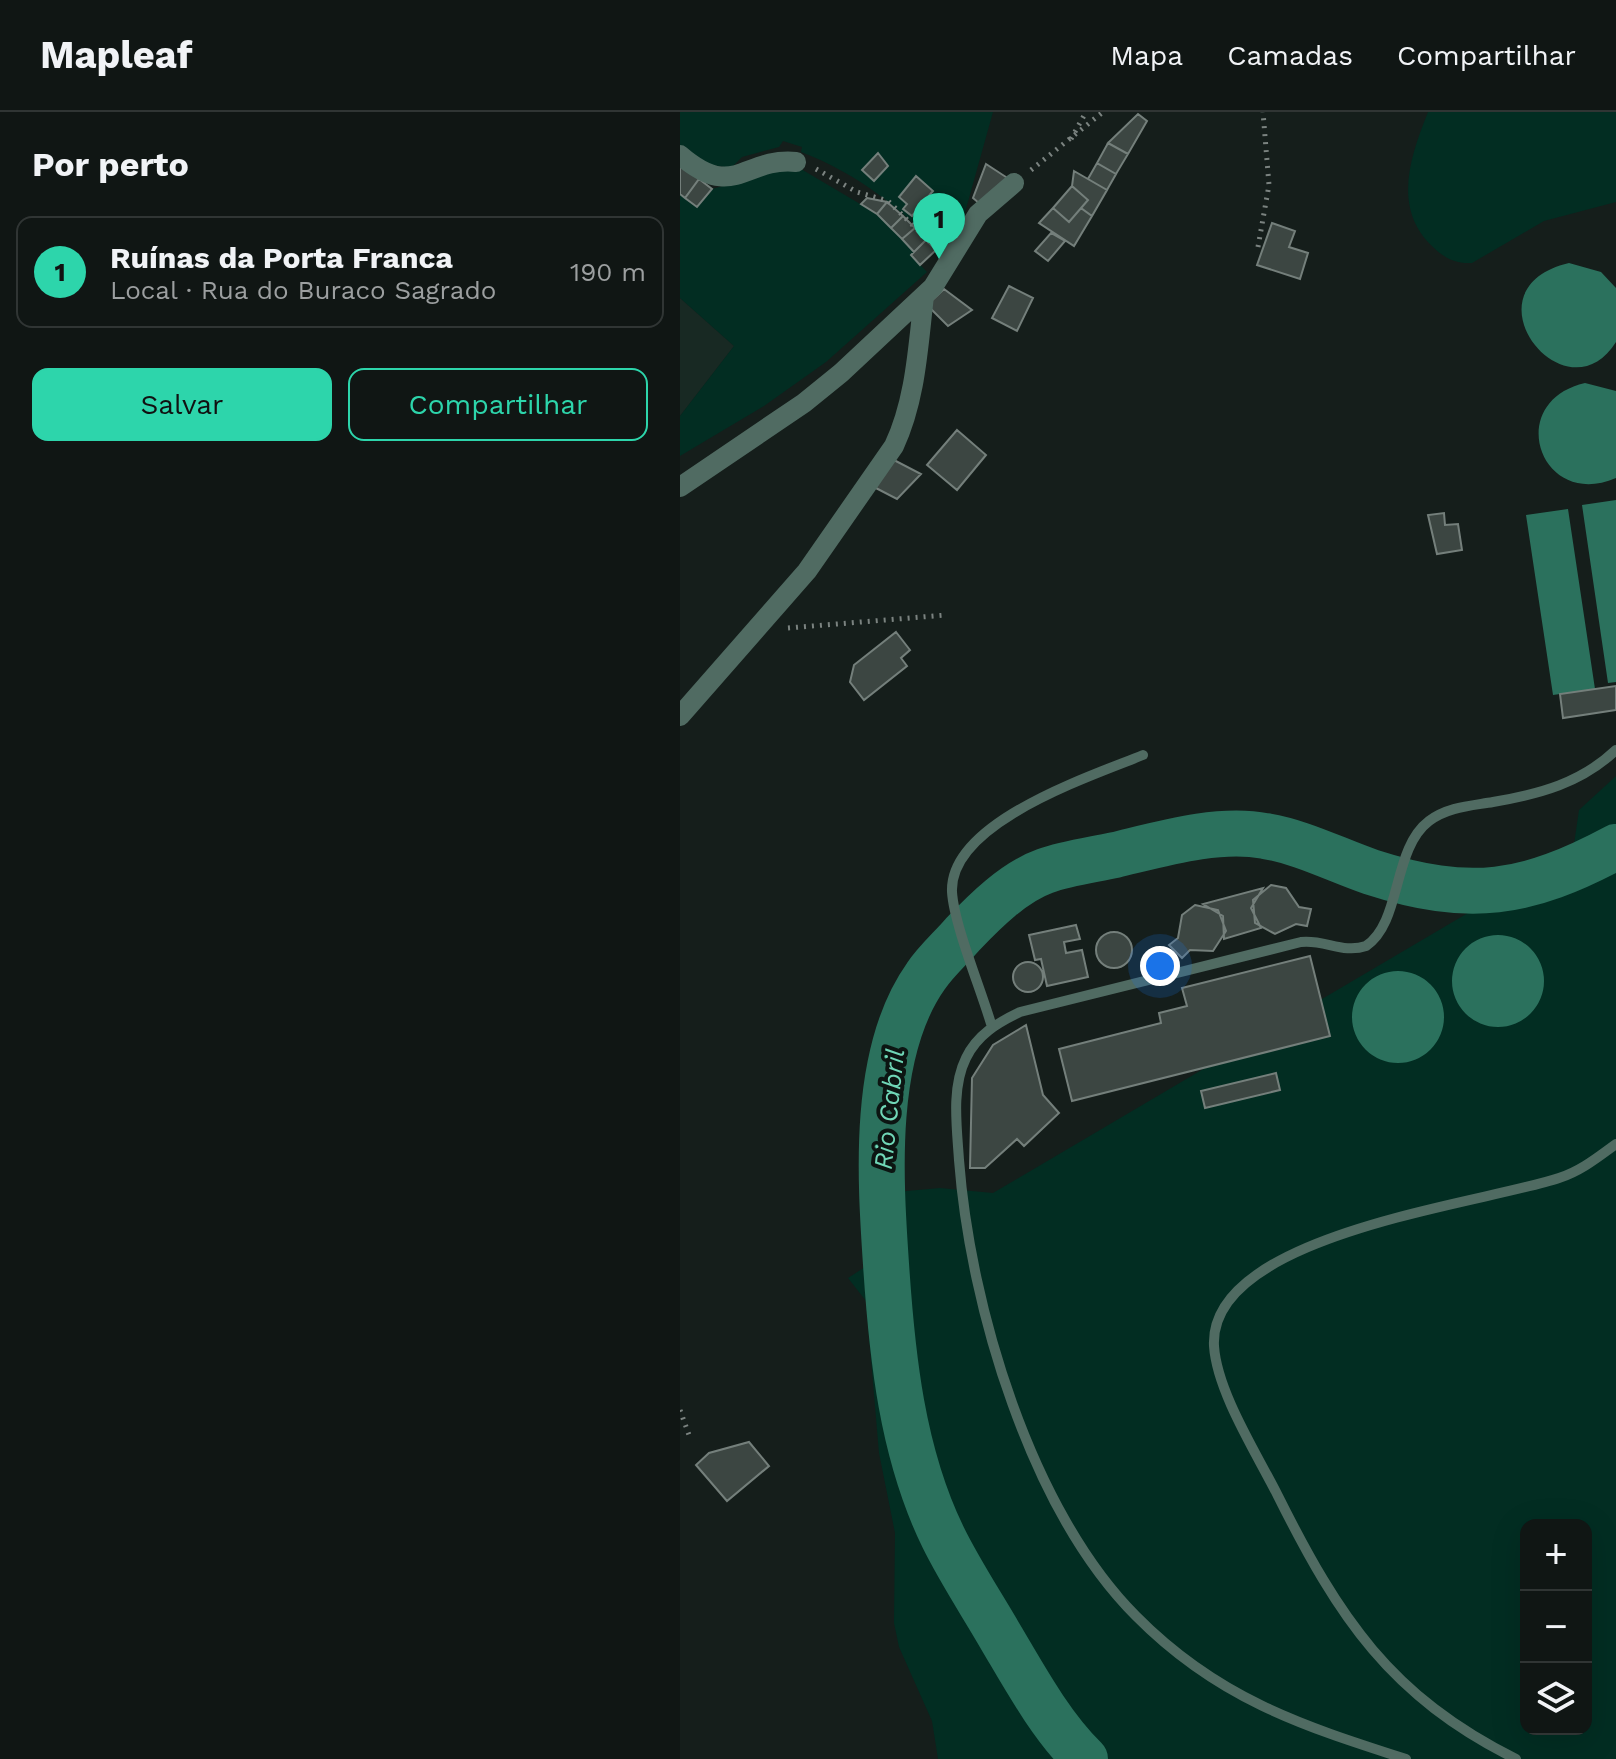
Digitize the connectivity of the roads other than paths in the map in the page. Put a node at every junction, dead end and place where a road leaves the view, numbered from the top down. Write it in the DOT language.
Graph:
graph roads {
  1 [pos="680,155"];
  2 [pos="796,162"];
  3 [pos="1014,183"];
  4 [pos="924,296"];
  5 [pos="680,487"];
  6 [pos="680,716"];
  7 [pos="1616,750"];
  8 [pos="1143,755"];
  9 [pos="992,1027"];
  10 [pos="1616,1144"];
  11 [pos="1406,1759"];
  12 [pos="1516,1759"];
  1 -- 2 [label="street"];
  3 -- 4 [label="street"];
  4 -- 5 [label="street"];
  4 -- 6 [label="street"];
  7 -- 9 [label="lane"];
  8 -- 9 [label="lane"];
  9 -- 11 [label="lane"];
  10 -- 12 [label="lane"];
}
